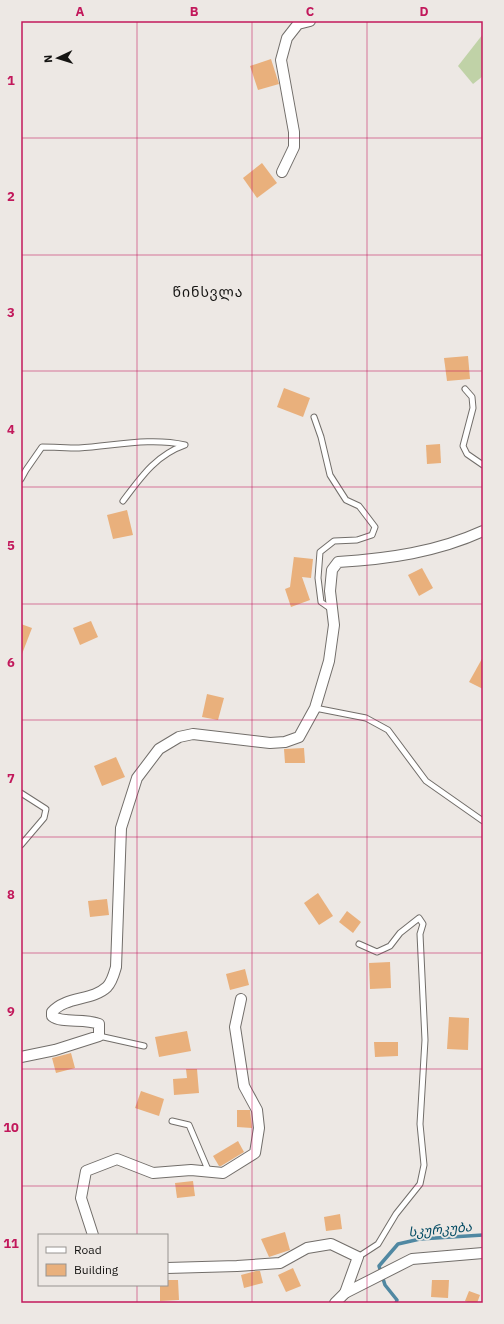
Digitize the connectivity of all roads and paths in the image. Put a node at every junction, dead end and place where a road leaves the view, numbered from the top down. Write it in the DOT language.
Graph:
graph roads {
  1 [pos="310,21"];
  2 [pos="282,172"];
  3 [pos="465,389"];
  4 [pos="314,417"];
  5 [pos="483,465"];
  6 [pos="21,480"];
  7 [pos="123,501"];
  8 [pos="483,531"];
  9 [pos="332,610"];
  10 [pos="315,708"];
  11 [pos="21,793"];
  12 [pos="483,821"];
  13 [pos="21,845"];
  14 [pos="359,944"];
  15 [pos="241,999"];
  16 [pos="99,1036"];
  17 [pos="144,1046"];
  18 [pos="21,1057"];
  19 [pos="172,1121"];
  20 [pos="209,1172"];
  21 [pos="92,1234"];
  22 [pos="483,1253"];
  23 [pos="358,1258"];
  24 [pos="168,1268"];
  25 [pos="345,1294"];
  26 [pos="335,1303"];
  1 -- 2 [label="street"];
  3 -- 5 [label="lane"];
  4 -- 9 [label="lane"];
  6 -- 7 [label="lane"];
  8 -- 9 [label="street"];
  9 -- 10 [label="street"];
  10 -- 12 [label="lane"];
  10 -- 16 [label="street"];
  11 -- 13 [label="lane"];
  14 -- 23 [label="lane"];
  15 -- 20 [label="street"];
  16 -- 17 [label="lane"];
  16 -- 18 [label="street"];
  19 -- 20 [label="lane"];
  20 -- 21 [label="street"];
  22 -- 25 [label="street"];
  23 -- 24 [label="street"];
  23 -- 25 [label="street"];
  25 -- 26 [label="street"];
}
